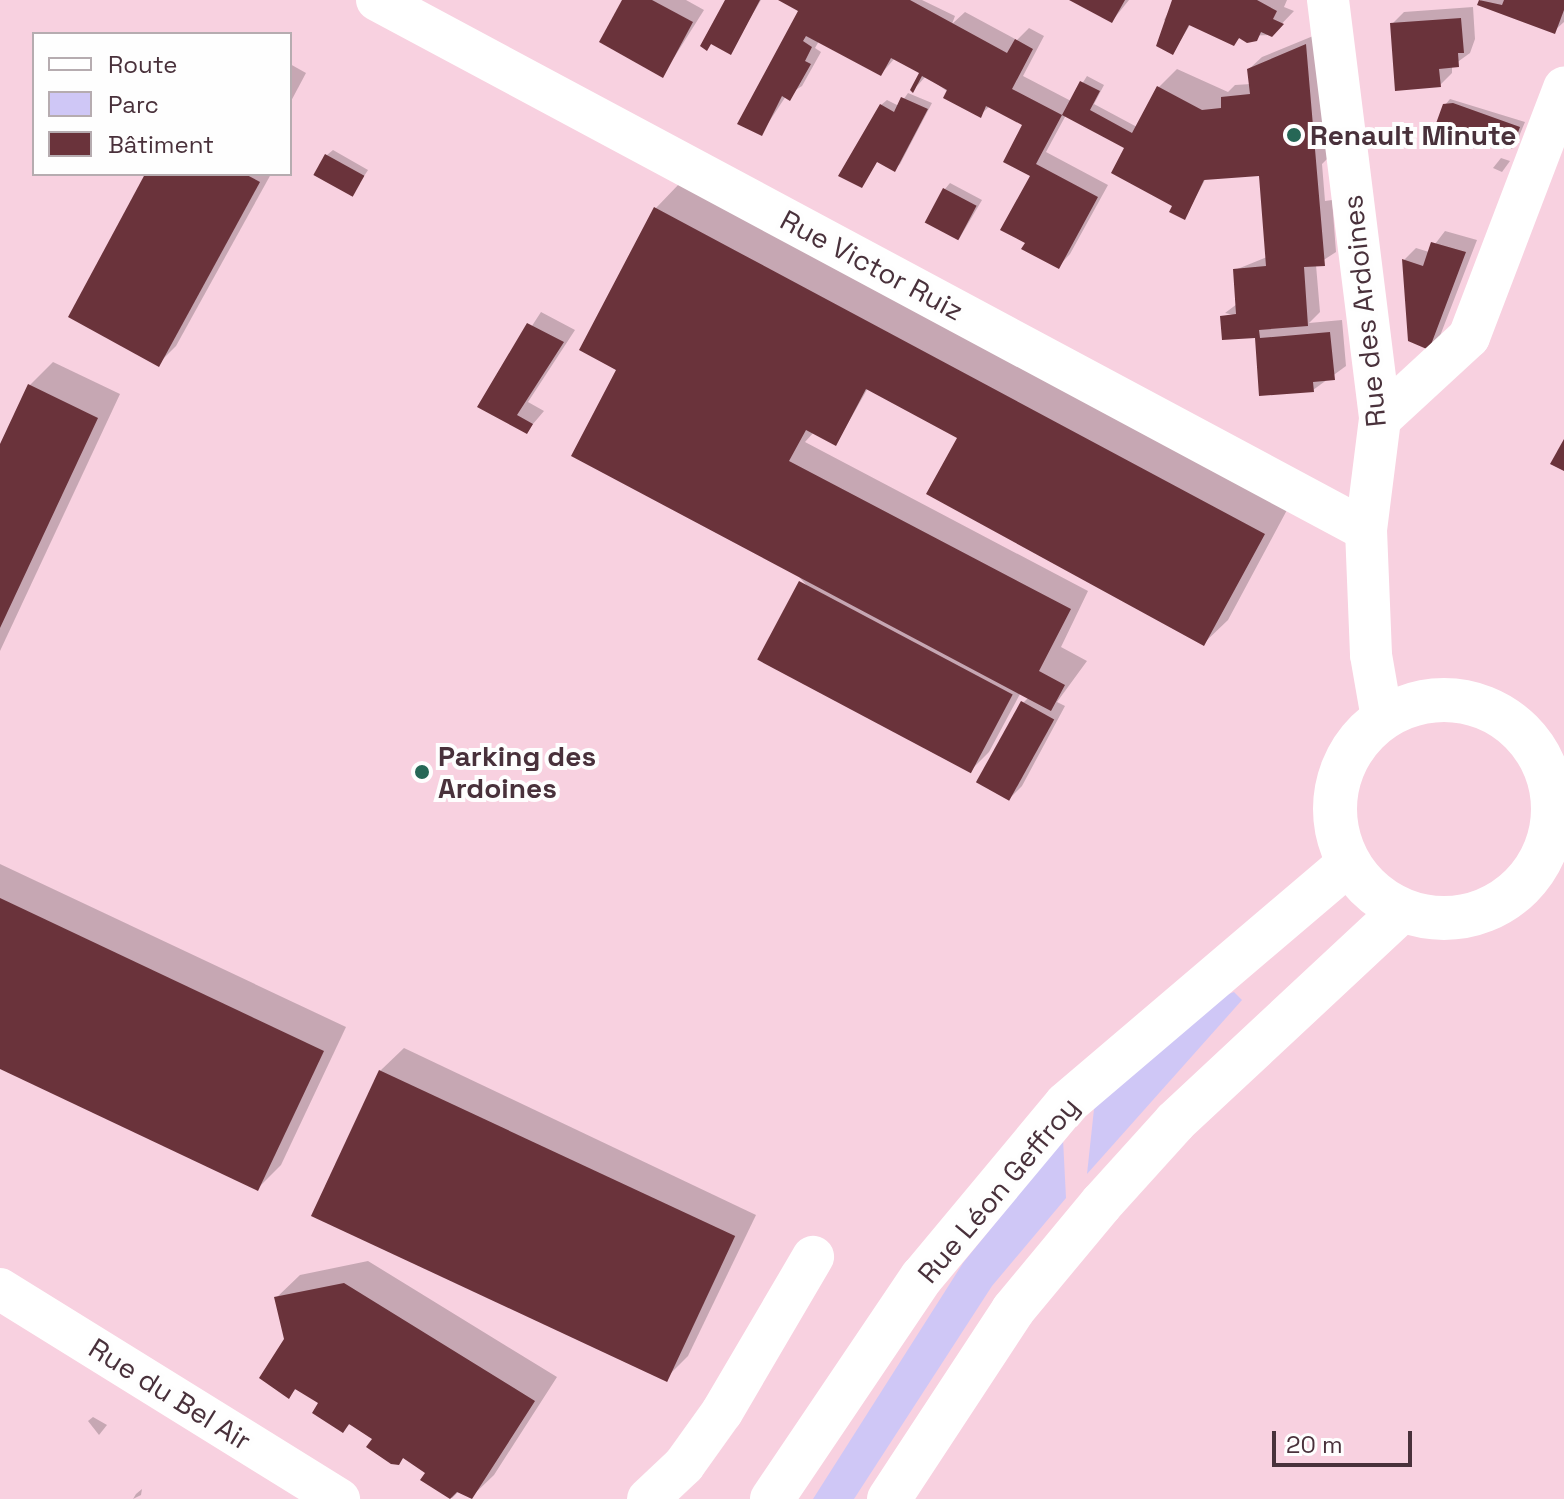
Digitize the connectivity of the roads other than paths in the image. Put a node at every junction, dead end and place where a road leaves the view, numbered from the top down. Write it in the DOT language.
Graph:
graph roads {
  1 [pos="377,0"];
  2 [pos="1318,6"];
  3 [pos="1564,88"];
  4 [pos="1380,419"];
  5 [pos="1366,530"];
  6 [pos="1382,718"];
  7 [pos="1550,746"];
  8 [pos="1554,851"];
  9 [pos="1348,864"];
  10 [pos="1401,911"];
  11 [pos="813,1257"];
  12 [pos="0,1289"];
  13 [pos="339,1499"];
  14 [pos="648,1499"];
  15 [pos="772,1499"];
  16 [pos="889,1499"];
  1 -- 5 [label="street, Rue Victor Ruiz"];
  2 -- 4 [label="street, Rue des Ardoines"];
  3 -- 4 [label="street"];
  4 -- 5 [label="street, Rue des Ardoines"];
  5 -- 6 [label="street, Rue des Ardoines"];
  6 -- 7 [label="street"];
  6 -- 9 [label="street"];
  7 -- 8 [label="street"];
  8 -- 10 [label="street"];
  9 -- 10 [label="street"];
  9 -- 15 [label="street, Rue Léon Geffroy"];
  10 -- 16 [label="street"];
  11 -- 14 [label="street"];
  12 -- 13 [label="street, Rue du Bel Air"];
}
